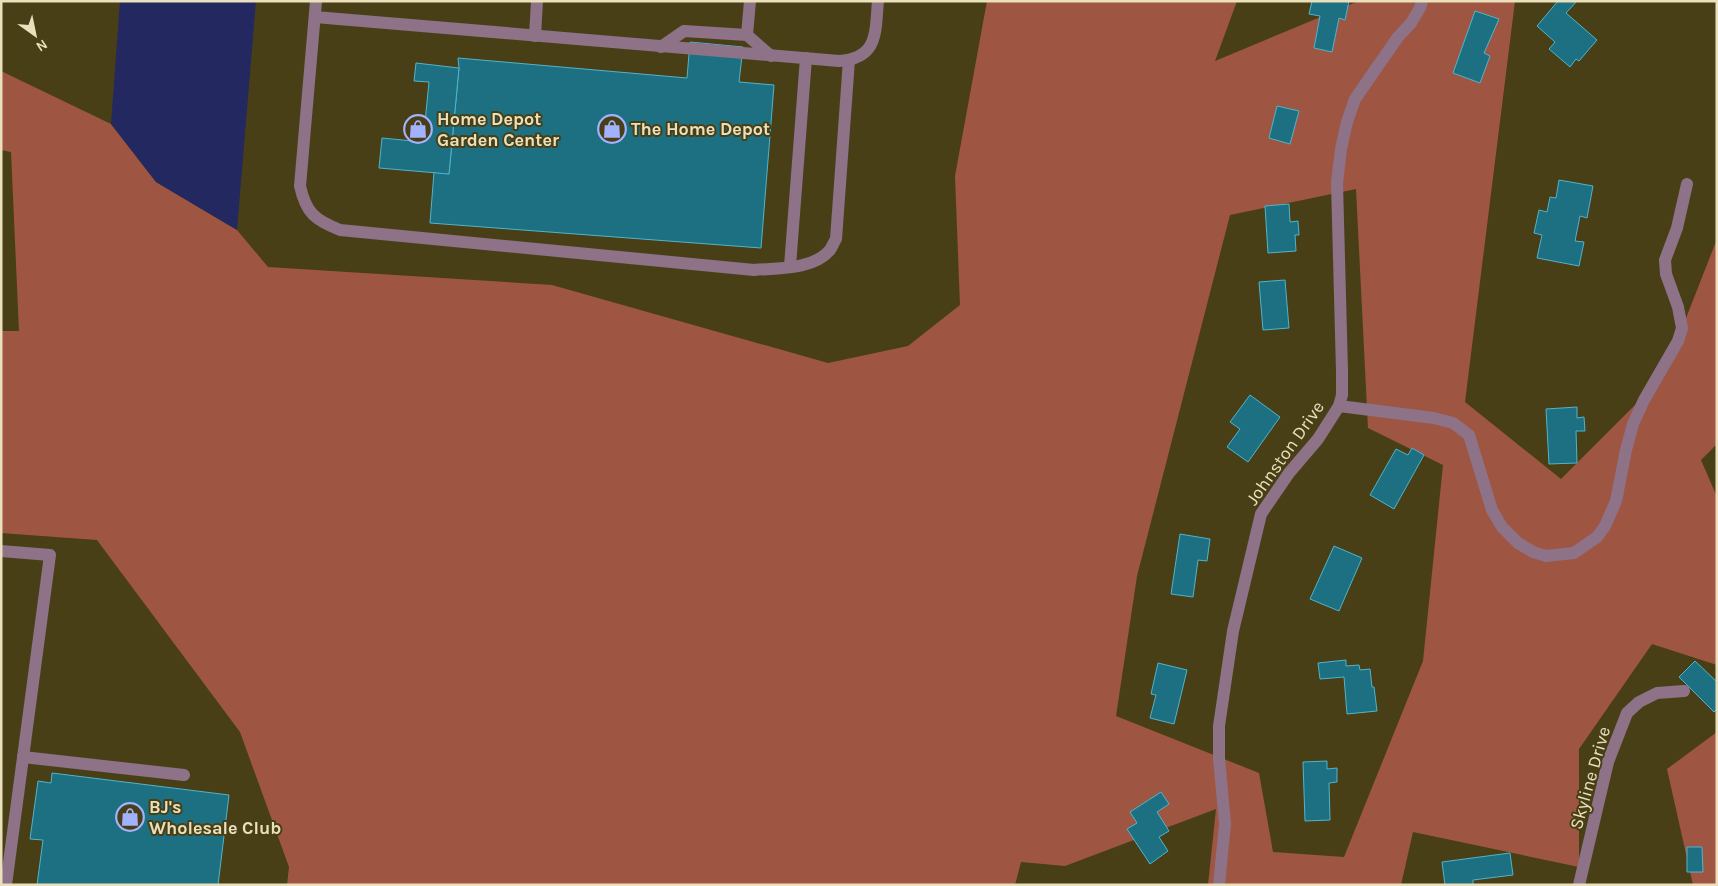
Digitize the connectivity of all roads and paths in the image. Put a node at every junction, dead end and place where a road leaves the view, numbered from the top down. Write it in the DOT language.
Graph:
graph roads {
  1 [pos="316,1"];
  2 [pos="537,1"];
  3 [pos="750,1"];
  4 [pos="878,1"];
  5 [pos="1422,1"];
  6 [pos="315,17"];
  7 [pos="748,35"];
  8 [pos="535,36"];
  9 [pos="661,47"];
  10 [pos="770,56"];
  11 [pos="806,58"];
  12 [pos="849,60"];
  13 [pos="1686,184"];
  14 [pos="790,266"];
  15 [pos="1339,406"];
  16 [pos="1,551"];
  17 [pos="1684,691"];
  18 [pos="23,757"];
  19 [pos="184,775"];
  20 [pos="6,885"];
  21 [pos="1219,885"];
  22 [pos="1580,885"];
  1 -- 6 [label="street"];
  2 -- 8 [label="street"];
  3 -- 7 [label="street"];
  4 -- 12 [label="street"];
  5 -- 15 [label="street, Johnston Drive"];
  6 -- 8 [label="street"];
  6 -- 14 [label="street"];
  7 -- 9 [label="street"];
  7 -- 10 [label="street"];
  8 -- 9 [label="street"];
  9 -- 10 [label="street"];
  10 -- 11 [label="street"];
  11 -- 12 [label="street"];
  11 -- 14 [label="street"];
  12 -- 14 [label="street"];
  13 -- 15 [label="street"];
  15 -- 21 [label="street, Johnston Drive"];
  16 -- 18 [label="street"];
  17 -- 22 [label="street, Skyline Drive"];
  18 -- 19 [label="street"];
  18 -- 20 [label="street"];
}
